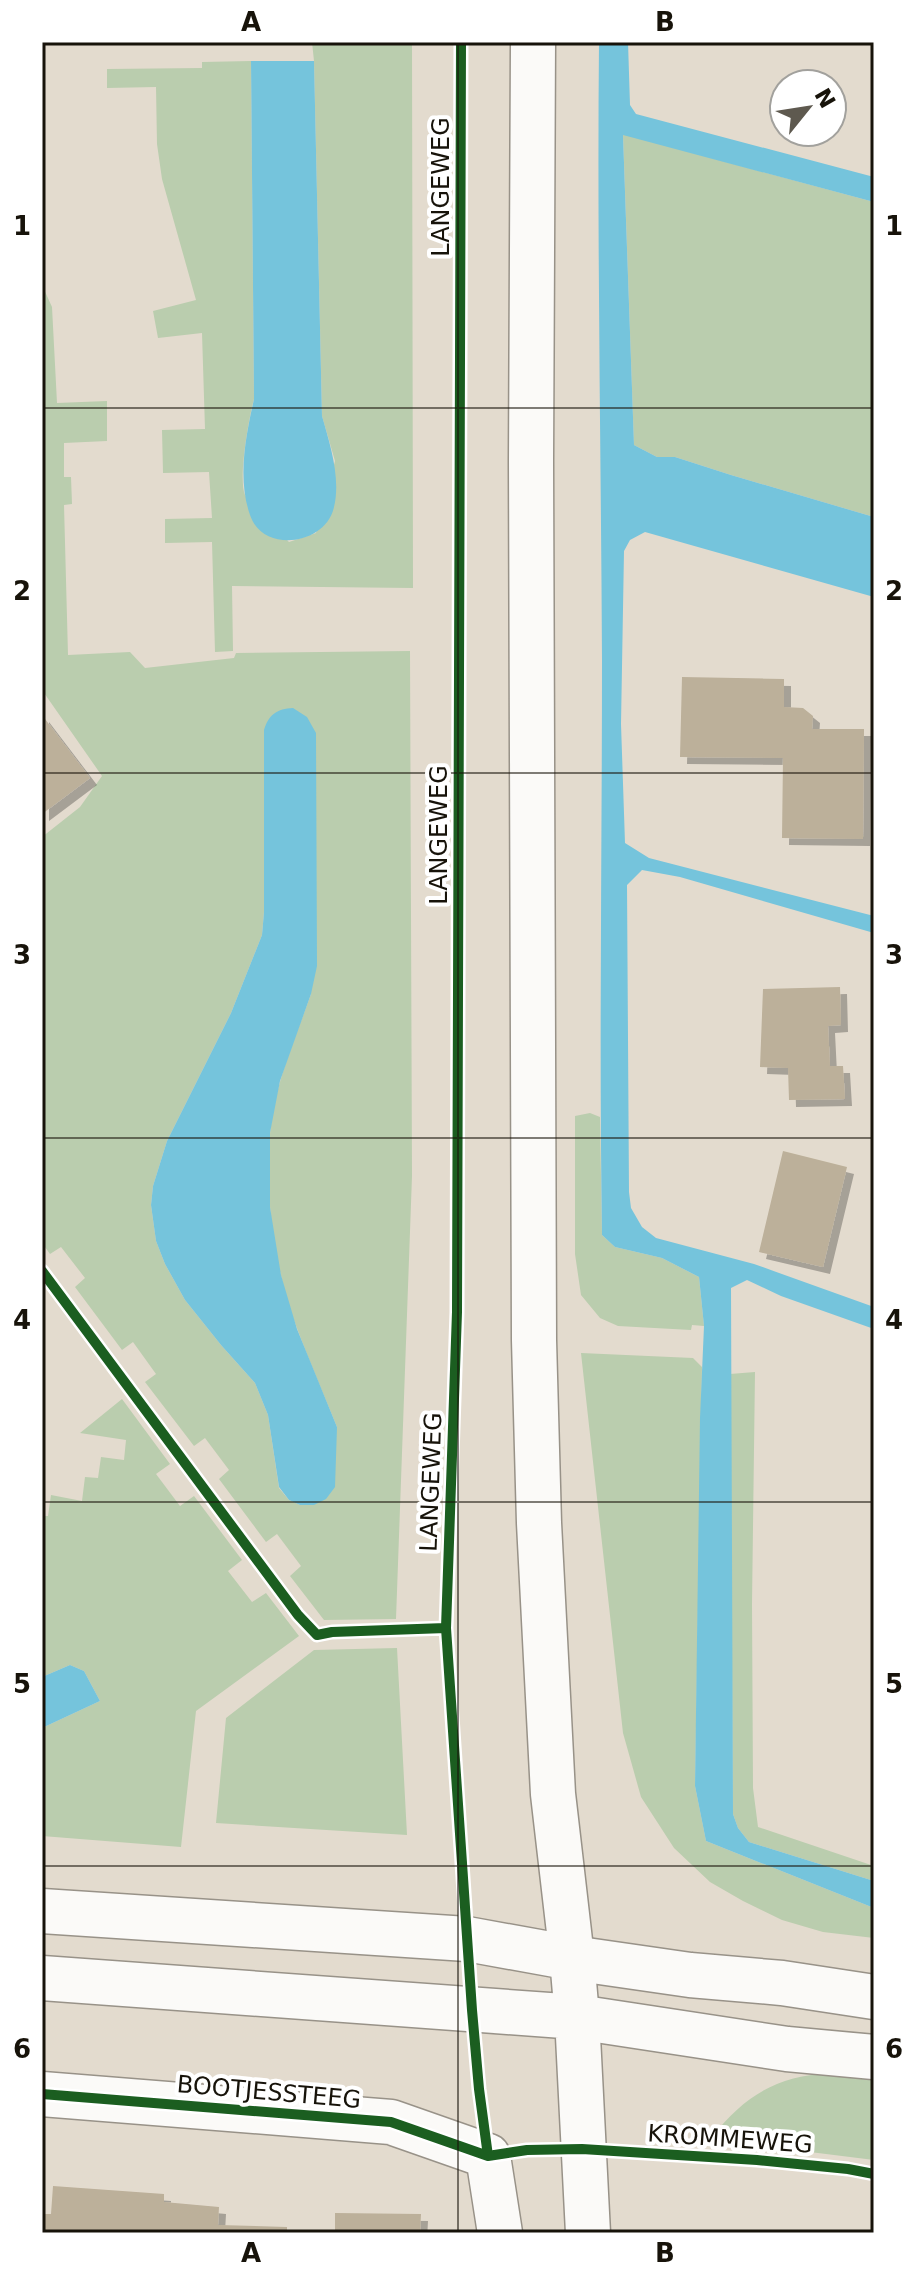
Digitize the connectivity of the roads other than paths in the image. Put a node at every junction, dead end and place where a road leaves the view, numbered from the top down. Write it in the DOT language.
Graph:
graph roads {
  1 [pos="533,42"];
  2 [pos="42,1911"];
  3 [pos="572,1958"];
  4 [pos="42,1978"];
  5 [pos="874,1997"];
  6 [pos="577,2017"];
  7 [pos="874,2057"];
  8 [pos="42,2094"];
  9 [pos="500,2233"];
  10 [pos="588,2233"];
  1 -- 3 [label="main road"];
  2 -- 3 [label="main road"];
  3 -- 5 [label="main road"];
  3 -- 6 [label="main road"];
  4 -- 6 [label="main road"];
  6 -- 7 [label="main road"];
  6 -- 10 [label="main road"];
  8 -- 9 [label="main road, BOOTJESSTEEG"];
}
